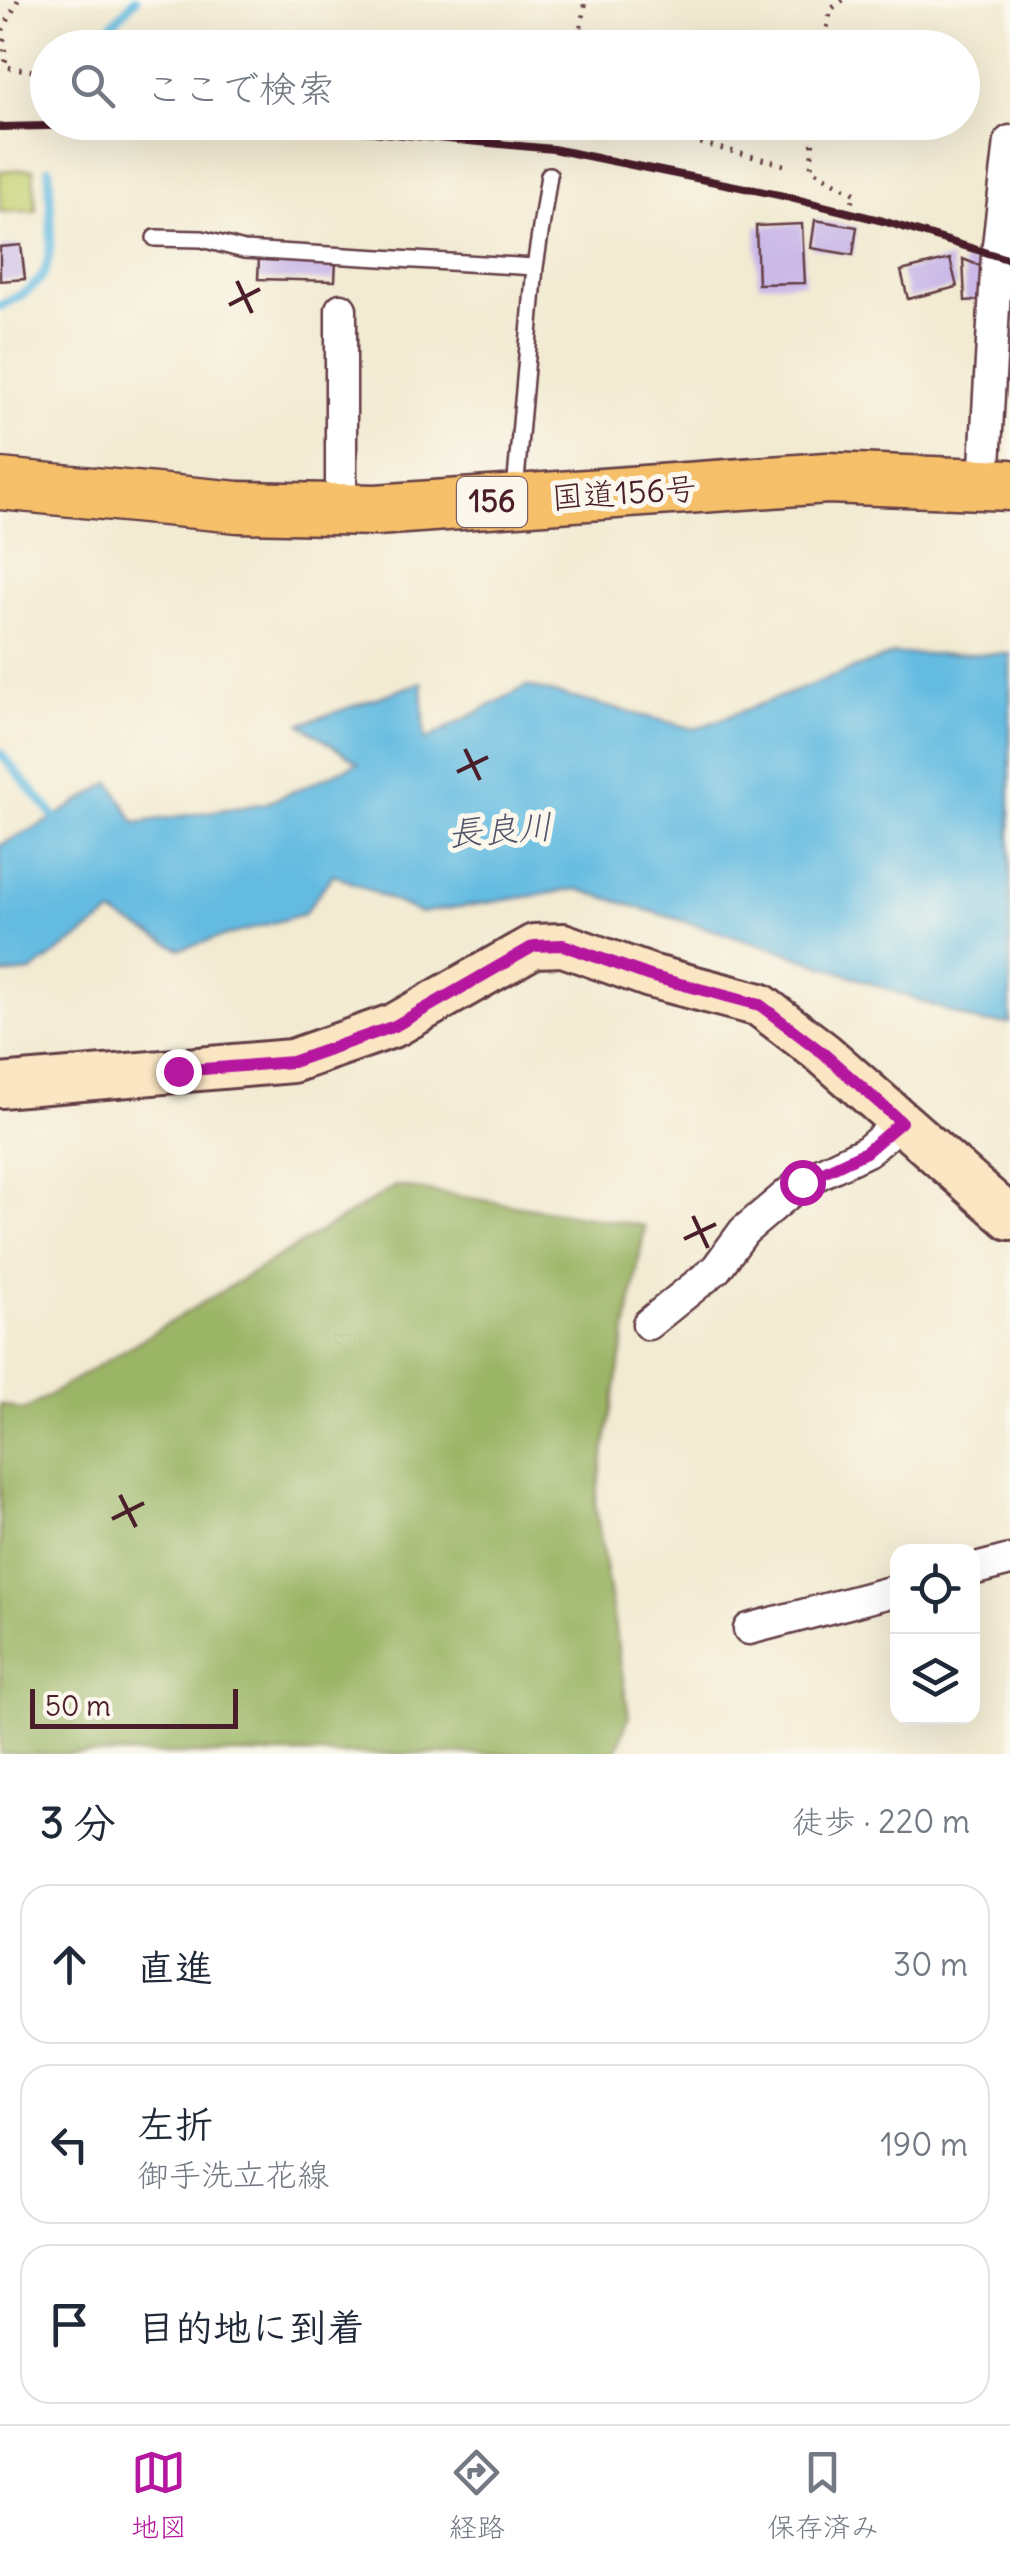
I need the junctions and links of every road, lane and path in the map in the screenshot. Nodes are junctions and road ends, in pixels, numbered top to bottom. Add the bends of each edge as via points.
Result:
1 (18, 0) edge
2 (586, 0) edge
3 (843, 0) edge
4 (580, 30) edge
5 (826, 30) edge
6 (4, 68) edge
7 (30, 72) edge
8 (688, 140) edge
9 (813, 140) edge
10 (1010, 141) edge
11 (785, 165) dead end
12 (548, 175) dead end
13 (852, 202) dead end
14 (155, 238) dead end
15 (535, 266) junction
16 (341, 308) dead end
17 (0, 484) edge
18 (997, 484) edge
19 (514, 500) junction
20 (341, 509) junction
21 (0, 1086) edge
22 (901, 1122) junction
23 (1010, 1218) edge
24 (648, 1324) dead end
25 (1010, 1560) edge
26 (980, 1568) edge
27 (890, 1592) edge
28 (749, 1629) dead end

1 - 6 path via 3,30
2 - 4 path
3 - 5 path via 831,9
6 - 7 path
8 - 11 path
9 - 13 path via 811,169 856,194
10 - 18 street via 997,254
12 - 15 lane
14 - 15 lane via 202,239 244,250
15 - 19 lane
16 - 20 street
17 - 20 highway, 国道156号 / 156 via 238,508
18 - 19 highway, 国道156号 / 156 via 827,478
19 - 20 highway, 国道156号 / 156
21 - 22 main road via 292,1062 395,1026 534,946 563,945 760,1005
22 - 23 main road
22 - 24 street via 866,1152 802,1182 744,1231 716,1269
25 - 26 street
27 - 28 street

